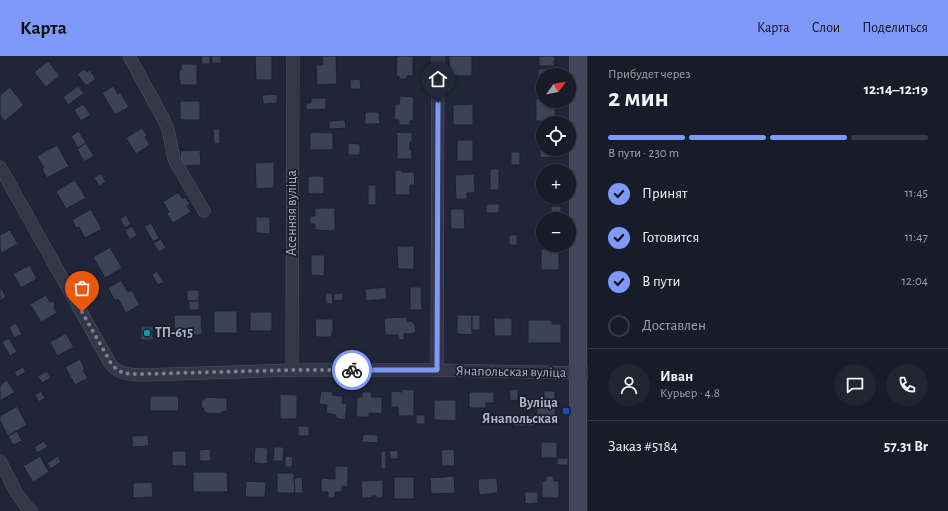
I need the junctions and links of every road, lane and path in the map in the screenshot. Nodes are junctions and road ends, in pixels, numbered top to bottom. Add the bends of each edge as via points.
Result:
1 (129, 56) edge
2 (293, 56) edge
3 (438, 56) edge
4 (578, 56) edge
5 (0, 167) edge
6 (204, 211) dead end
7 (583, 238) edge
8 (292, 370) junction
9 (437, 370) junction
10 (583, 373) edge
11 (0, 462) edge
12 (31, 511) edge
13 (578, 511) edge

1 - 6 street via 168,129 174,159
2 - 8 street, Асенняя вуліца
3 - 9 street
4 - 7 street
5 - 8 street, Янапольская вуліца via 112,365 118,371 126,374 143,374
7 - 10 street
8 - 9 street, Янапольская вуліца
9 - 10 street, Янапольская вуліца
10 - 13 street
11 - 12 street via 24,505

